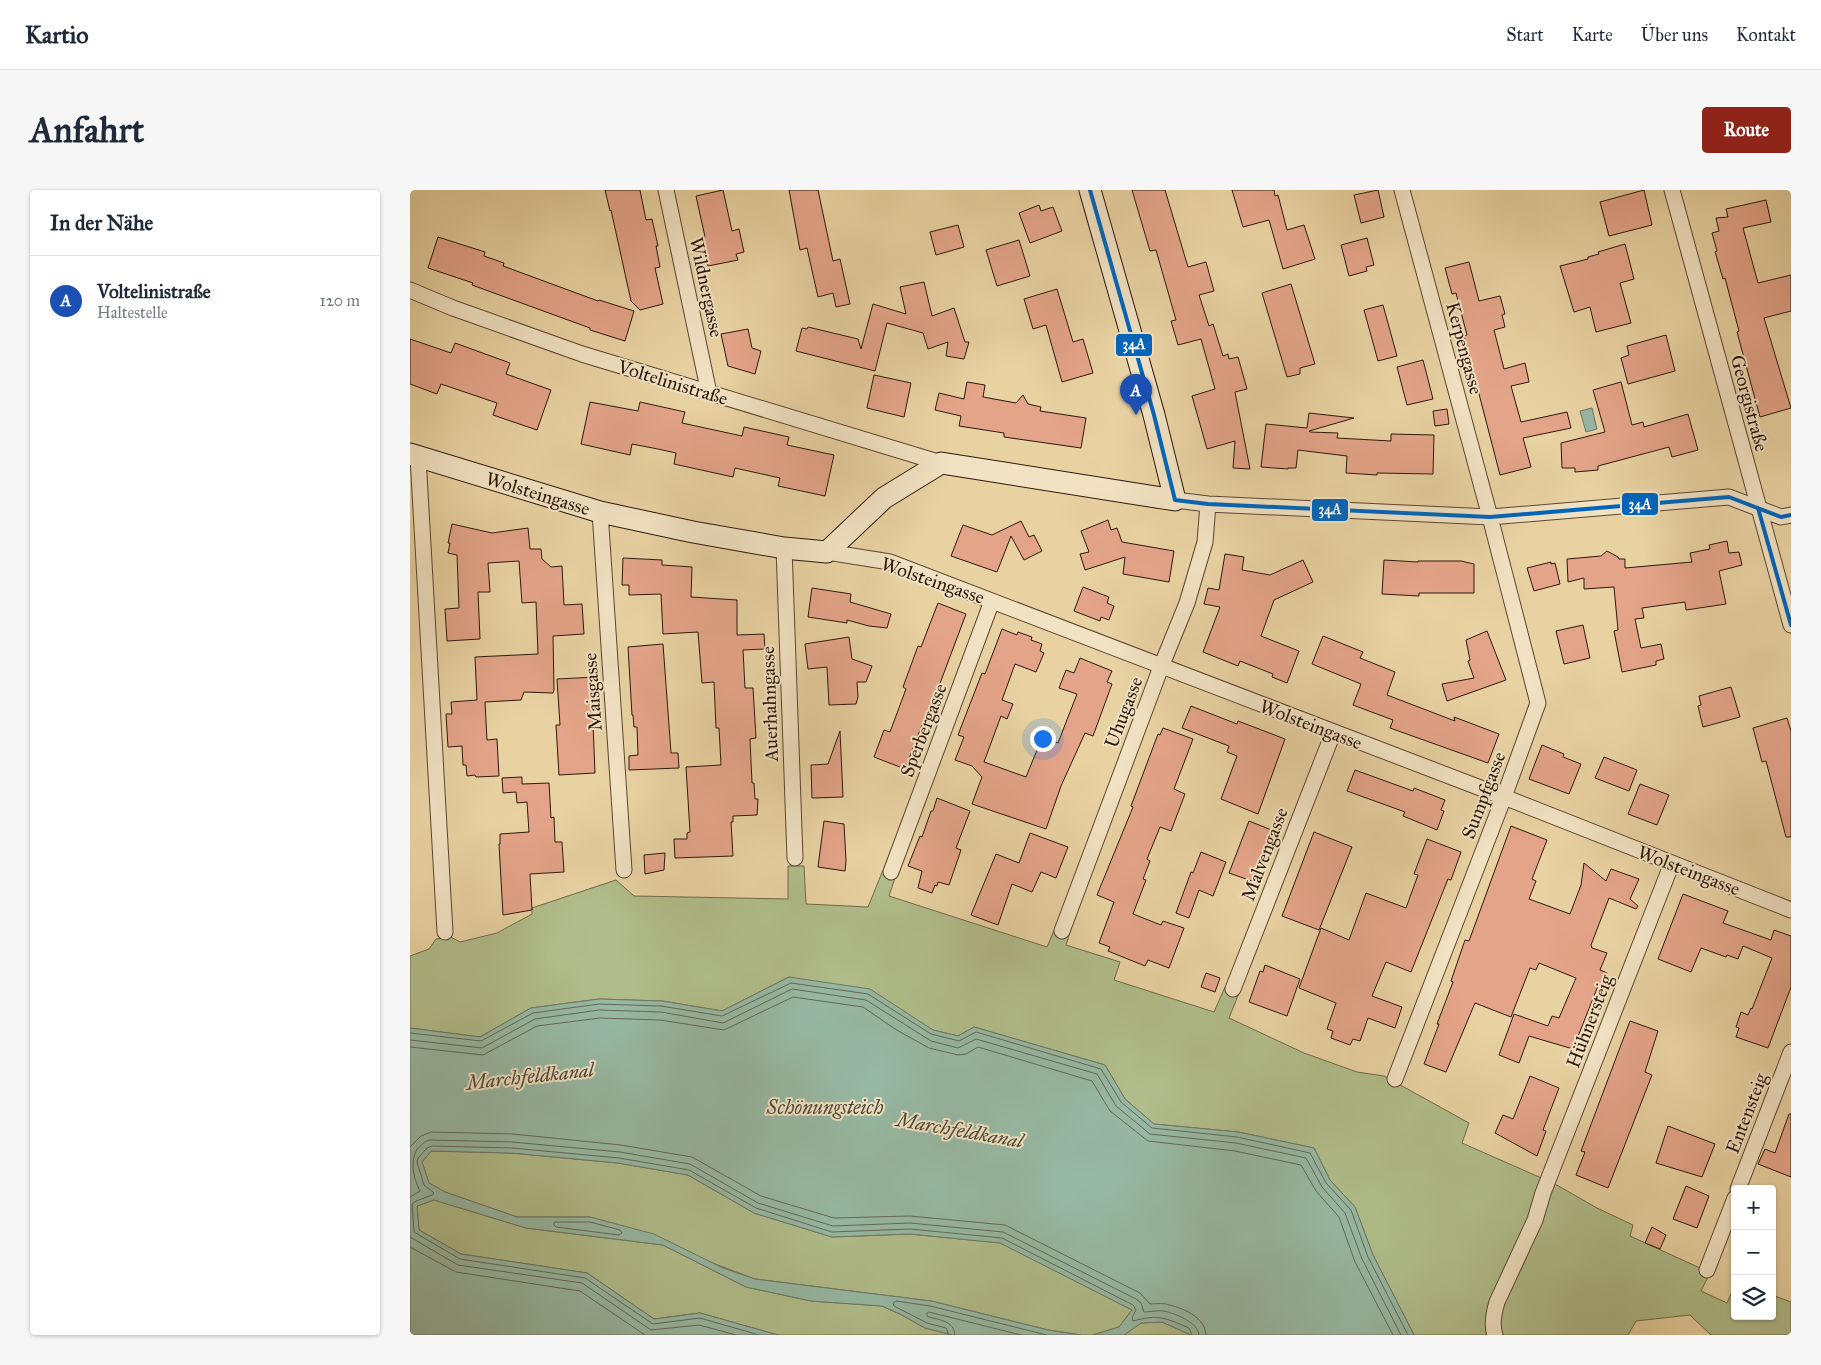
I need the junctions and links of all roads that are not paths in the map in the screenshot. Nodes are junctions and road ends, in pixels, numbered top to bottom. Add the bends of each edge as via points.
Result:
1 (666, 190) edge
2 (1090, 190) edge
3 (1402, 190) edge
4 (1672, 190) edge
5 (410, 290) edge
6 (709, 393) junction
7 (414, 455) edge
8 (941, 462) junction
9 (1175, 500) junction
10 (1208, 504) junction
11 (1758, 508) junction
12 (600, 512) junction
13 (1791, 514) edge
14 (1490, 517) junction
15 (784, 548) junction
16 (827, 552) junction
17 (992, 601) junction
18 (1791, 625) edge
19 (1161, 667) junction
20 (1332, 733) junction
21 (1504, 797) junction
22 (795, 858) dead end
23 (1672, 864) junction
24 (624, 870) dead end
25 (891, 872) dead end
26 (1791, 910) edge
27 (1062, 931) dead end
28 (445, 932) dead end
29 (1232, 990) dead end
30 (1791, 1052) edge
31 (1395, 1079) dead end
32 (1740, 1185) edge
33 (1731, 1208) edge
34 (1707, 1270) dead end
35 (1496, 1335) edge

1 - 6 street, Wildnergasse
2 - 9 street
3 - 14 street, Kerpengasse
4 - 11 street, Georgistraße
5 - 6 street, Voltelinistraße via 582,354
6 - 8 street, Voltelinistraße
7 - 12 street, Wolsteingasse
7 - 28 street
8 - 9 street, Voltelinistraße
8 - 16 street via 884,498
9 - 10 street, Voltelinistraße
10 - 14 street, Voltelinistraße
10 - 19 street, Uhugasse via 1206,542 1187,603
11 - 13 street, Voltelinistraße via 1781,517
11 - 14 street, Voltelinistraße via 1728,497
11 - 18 street, Georgistraße
12 - 15 street, Wolsteingasse
12 - 24 street, Maisgasse
14 - 21 street, Sumpfgasse via 1538,703
15 - 16 street
15 - 22 street, Auerhahngasse
16 - 17 street, Wolsteingasse via 890,562
17 - 19 street, Wolsteingasse
17 - 25 street, Sperbergasse
19 - 20 street, Wolsteingasse
19 - 27 street, Uhugasse
20 - 21 street, Wolsteingasse
20 - 29 street, Malvengasse
21 - 23 street, Wolsteingasse
21 - 31 street, Sumpfgasse
23 - 26 street, Wolsteingasse
23 - 35 street, Hühnersteig via 1535,1220 1497,1302 1494,1315
30 - 32 street, Entensteig
33 - 34 street

